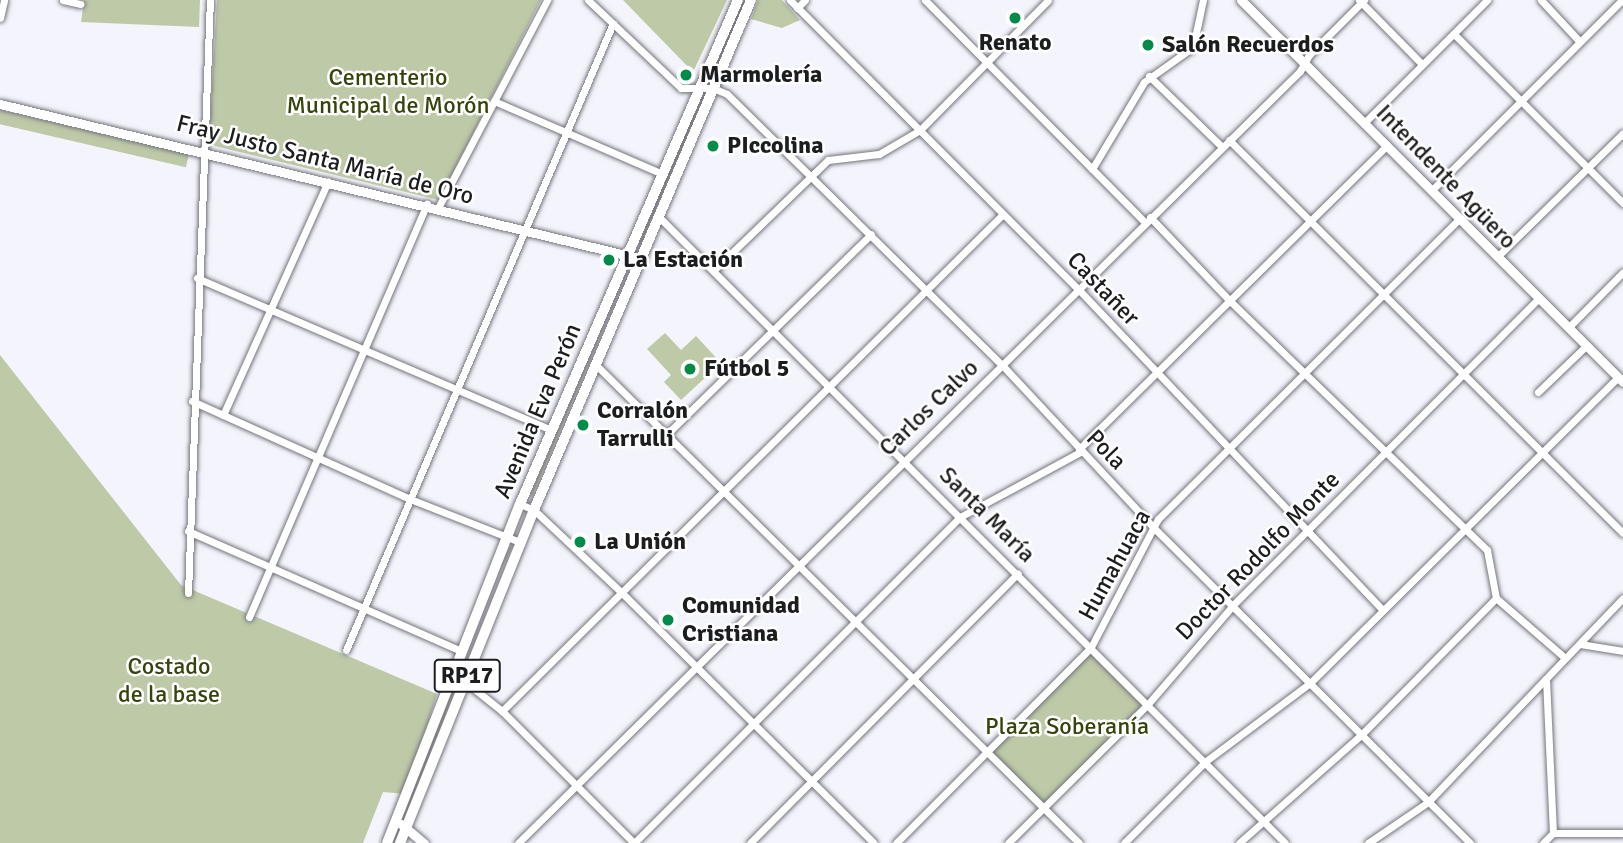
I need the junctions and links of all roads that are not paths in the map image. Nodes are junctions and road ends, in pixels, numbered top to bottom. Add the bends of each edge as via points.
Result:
1 (4, 0) edge
2 (63, 0) edge
3 (210, 0) edge
4 (547, 0) edge
5 (588, 0) edge
6 (738, 0) edge
7 (751, 0) edge
8 (790, 0) edge
9 (805, 0) edge
10 (925, 0) edge
11 (1048, 0) edge
12 (1203, 0) edge
13 (1243, 0) edge
14 (1541, 0) edge
15 (1622, 0) edge
16 (1362, 1) edge
17 (1485, 1) edge
18 (80, 4) dead end
19 (797, 8) junction
20 (0, 18) edge
21 (613, 23) junction
22 (1454, 34) junction
23 (1580, 42) junction
24 (986, 62) junction
25 (1305, 63) junction
26 (1422, 64) junction
27 (1149, 76) junction
28 (699, 88) junction
29 (713, 88) junction
30 (494, 101) junction
31 (1520, 102) junction
32 (0, 104) edge
33 (1365, 122) junction
34 (919, 130) junction
35 (565, 132) junction
36 (1623, 133) edge
37 (1229, 140) junction
38 (1387, 145) junction
39 (1222, 147) junction
40 (204, 149) junction
41 (1588, 168) junction
42 (1093, 169) junction
43 (663, 174) junction
44 (811, 175) junction
45 (328, 181) junction
46 (1432, 190) junction
47 (427, 204) junction
48 (1623, 204) edge
49 (439, 206) junction
50 (1002, 215) junction
51 (659, 217) junction
52 (1460, 218) junction
53 (1148, 219) junction
54 (1310, 221) junction
55 (524, 228) junction
56 (871, 234) junction
57 (629, 254) junction
58 (1498, 256) junction
59 (640, 259) junction
60 (715, 269) junction
61 (1623, 272) edge
62 (197, 278) junction
63 (926, 290) junction
64 (1079, 290) junction
65 (1384, 296) junction
66 (1538, 299) junction
67 (1230, 301) junction
68 (272, 310) junction
69 (774, 327) junction
70 (1568, 328) junction
71 (1586, 346) junction
72 (365, 351) junction
73 (595, 364) junction
74 (1002, 365) junction
75 (1156, 373) junction
76 (1463, 373) junction
77 (1306, 375) junction
78 (1620, 379) edge
79 (830, 386) junction
80 (454, 390) junction
81 (1538, 392) dead end
82 (192, 401) junction
83 (223, 415) junction
84 (551, 430) junction
85 (668, 433) junction
86 (1230, 449) junction
87 (1080, 450) junction
88 (1385, 451) junction
89 (1542, 452) junction
90 (316, 458) junction
91 (904, 459) junction
92 (724, 491) junction
93 (410, 499) junction
94 (520, 503) junction
95 (534, 510) junction
96 (960, 517) junction
97 (1153, 527) junction
98 (1465, 528) junction
99 (1307, 530) junction
100 (188, 531) junction
101 (1623, 533) edge
102 (507, 537) junction
103 (520, 542) junction
104 (798, 562) junction
105 (271, 566) junction
106 (1018, 573) junction
107 (621, 592) junction
108 (188, 593) dead end
109 (1496, 598) junction
110 (1623, 598) edge
111 (1234, 604) junction
112 (363, 607) junction
113 (1383, 610) junction
114 (248, 617) dead end
115 (856, 622) junction
116 (1580, 644) junction
117 (1091, 647) junction
118 (346, 650) dead end
119 (1623, 650) edge
120 (461, 651) junction
121 (1565, 659) junction
122 (695, 666) junction
123 (453, 672) junction
124 (914, 678) junction
125 (1546, 679) junction
126 (466, 680) junction
127 (1310, 683) junction
128 (1148, 704) junction
129 (502, 710) junction
130 (754, 724) junction
131 (1362, 735) junction
132 (986, 751) junction
133 (1206, 761) junction
134 (811, 781) junction
135 (576, 784) junction
136 (1428, 802) junction
137 (1045, 807) junction
138 (1263, 819) junction
139 (395, 821) junction
140 (407, 826) junction
141 (1553, 833) junction
142 (1623, 834) edge
143 (387, 843) edge
144 (400, 843) edge
145 (424, 843) edge
146 (518, 843) edge
147 (634, 843) edge
148 (750, 843) edge
149 (874, 843) edge
150 (896, 843) edge
151 (1009, 843) edge
152 (1079, 843) edge
153 (1124, 843) edge
154 (1239, 843) edge
155 (1285, 843) edge
156 (1368, 843) edge
157 (1470, 843) edge
158 (1543, 843) edge

1 - 20 street
2 - 18 street
3 - 40 street
4 - 30 street
5 - 21 street
6 - 28 main road, Avenida Eva Perón / RP17
7 - 29 main road, Avenida Eva Perón / RP17
8 - 19 street, Castañer
9 - 19 street
10 - 24 street
11 - 24 street
12 - 27 street via 1193,47
13 - 25 street, Intendente Agüero
14 - 23 street
15 - 23 street
16 - 25 street, Carlos Calvo
16 - 26 street
17 - 22 street
19 - 34 street, Castañer
21 - 28 street via 681,88
21 - 35 street
22 - 26 street
22 - 31 street
23 - 31 street
24 - 34 street
24 - 42 street
25 - 33 street, Intendente Agüero
25 - 37 street, Carlos Calvo
26 - 33 street
27 - 39 street
27 - 42 street
28 - 29 street
28 - 43 main road, Avenida Eva Perón / RP17
29 - 44 street, Pola via 727,94
29 - 51 main road, Avenida Eva Perón / RP17
30 - 35 street
30 - 49 street
31 - 41 street
31 - 46 street
32 - 40 street, Fray Justo Santa María de Oro
33 - 38 street, Intendente Agüero
34 - 44 street via 888,151 836,157
34 - 50 street, Castañer
35 - 43 street
35 - 55 street
36 - 41 street
37 - 39 street, Carlos Calvo
37 - 54 street
38 - 46 street, Intendente Agüero
38 - 54 street
39 - 53 street, Carlos Calvo
40 - 45 street, Fray Justo Santa María de Oro
40 - 62 street
41 - 48 street
41 - 58 street
42 - 53 street
43 - 57 main road, Avenida Eva Perón / RP17
44 - 56 street, Pola
44 - 60 street
45 - 47 street, Fray Justo Santa María de Oro
45 - 68 street
46 - 52 street, Intendente Agüero
47 - 49 street, Fray Justo Santa María de Oro
47 - 72 street
49 - 55 street, Fray Justo Santa María de Oro
50 - 63 street
50 - 64 street, Castañer
51 - 59 main road, Avenida Eva Perón / RP17
51 - 60 street, Santa María
52 - 58 street, Intendente Agüero
52 - 65 street, Humahuaca
53 - 64 street, Carlos Calvo
53 - 67 street
54 - 65 street
54 - 67 street
55 - 57 street, Fray Justo Santa María de Oro
55 - 80 street
56 - 63 street, Pola
56 - 69 street
57 - 59 street, Fray Justo Santa María de Oro
57 - 84 main road, Avenida Eva Perón / RP17
58 - 66 street, Intendente Agüero
59 - 73 main road, Avenida Eva Perón / RP17
60 - 69 street, Santa María
61 - 70 street
62 - 68 street
62 - 82 street
63 - 74 street, Pola
63 - 79 street
64 - 74 street, Carlos Calvo
64 - 75 street, Castañer
65 - 76 street
65 - 77 street, Humahuaca
66 - 70 street, Intendente Agüero
66 - 76 street, Doctor Rodolfo Monte
67 - 75 street
67 - 77 street
68 - 72 street
68 - 83 street
69 - 79 street, Santa María
69 - 85 street
70 - 71 street, Intendente Agüero
71 - 78 street, Intendente Agüero
71 - 81 street
72 - 80 street
72 - 90 street
73 - 85 street
73 - 95 main road, Avenida Eva Perón / RP17
74 - 87 street, Pola
74 - 91 street, Carlos Calvo
75 - 86 street, Castañer
75 - 87 street
76 - 88 street, Doctor Rodolfo Monte
76 - 89 street
77 - 86 street, Humahuaca
77 - 88 street
78 - 89 street
79 - 91 street, Santa María
79 - 92 street
80 - 84 street
80 - 93 street
82 - 83 street
82 - 100 street
83 - 90 street
84 - 94 main road, Avenida Eva Perón / RP17
85 - 92 street
86 - 97 street, Humahuaca
86 - 99 street, Castañer
87 - 96 street
87 - 97 street, Pola
88 - 98 street
88 - 99 street, Doctor Rodolfo Monte
89 - 98 street
89 - 101 street
90 - 93 street
90 - 105 street
91 - 96 street, Santa María
91 - 104 street, Carlos Calvo
92 - 104 street
92 - 107 street
93 - 102 street
93 - 112 street
94 - 95 street
94 - 102 main road, Avenida Eva Perón / RP17
95 - 103 main road, Avenida Eva Perón / RP17
95 - 107 street
96 - 106 street, Santa María
96 - 115 street
97 - 111 street, Pola
97 - 117 street, Humahuaca
98 - 109 street via 1490,553
98 - 113 street
99 - 111 street, Doctor Rodolfo Monte
99 - 113 street, Castañer
100 - 105 street
100 - 108 street
102 - 103 street
102 - 120 main road, Avenida Eva Perón / RP17
103 - 126 main road, Avenida Eva Perón / RP17
104 - 115 street
104 - 122 street, Carlos Calvo
105 - 112 street
105 - 114 street
106 - 117 street, Santa María
106 - 124 street
107 - 122 street
107 - 129 street
109 - 121 street
109 - 131 street
110 - 116 street
111 - 127 street, Pola
111 - 128 street, Doctor Rodolfo Monte
112 - 118 street
112 - 120 street
113 - 127 street
115 - 124 street
115 - 130 street
116 - 119 street
116 - 121 street
117 - 128 street, Santa María
117 - 132 street, Humahuaca
120 - 123 main road, Avenida Eva Perón / RP17
121 - 125 street
122 - 130 street
122 - 135 street, Carlos Calvo
123 - 126 street
123 - 139 main road, Avenida Eva Perón / RP17
124 - 132 street
124 - 134 street
125 - 136 street
125 - 141 street
126 - 129 street
126 - 140 main road, Avenida Eva Perón / RP17
127 - 131 street, Pola
127 - 133 street
128 - 133 street, Santa María
128 - 137 street, Doctor Rodolfo Monte
129 - 135 street
130 - 134 street
130 - 147 street
131 - 136 street, Pola
131 - 138 street
132 - 137 street
132 - 150 street, Humahuaca
133 - 138 street, Santa María
133 - 153 street
134 - 148 street
134 - 149 street
135 - 146 street, Carlos Calvo
135 - 147 street
136 - 156 street
136 - 157 street, Pola
137 - 151 street, Doctor Rodolfo Monte
137 - 152 street
138 - 154 street
138 - 155 street, Santa María
139 - 140 street
139 - 143 main road, Avenida Eva Perón / RP17
140 - 144 main road, Avenida Eva Perón / RP17
140 - 145 street
141 - 142 street
141 - 158 street

